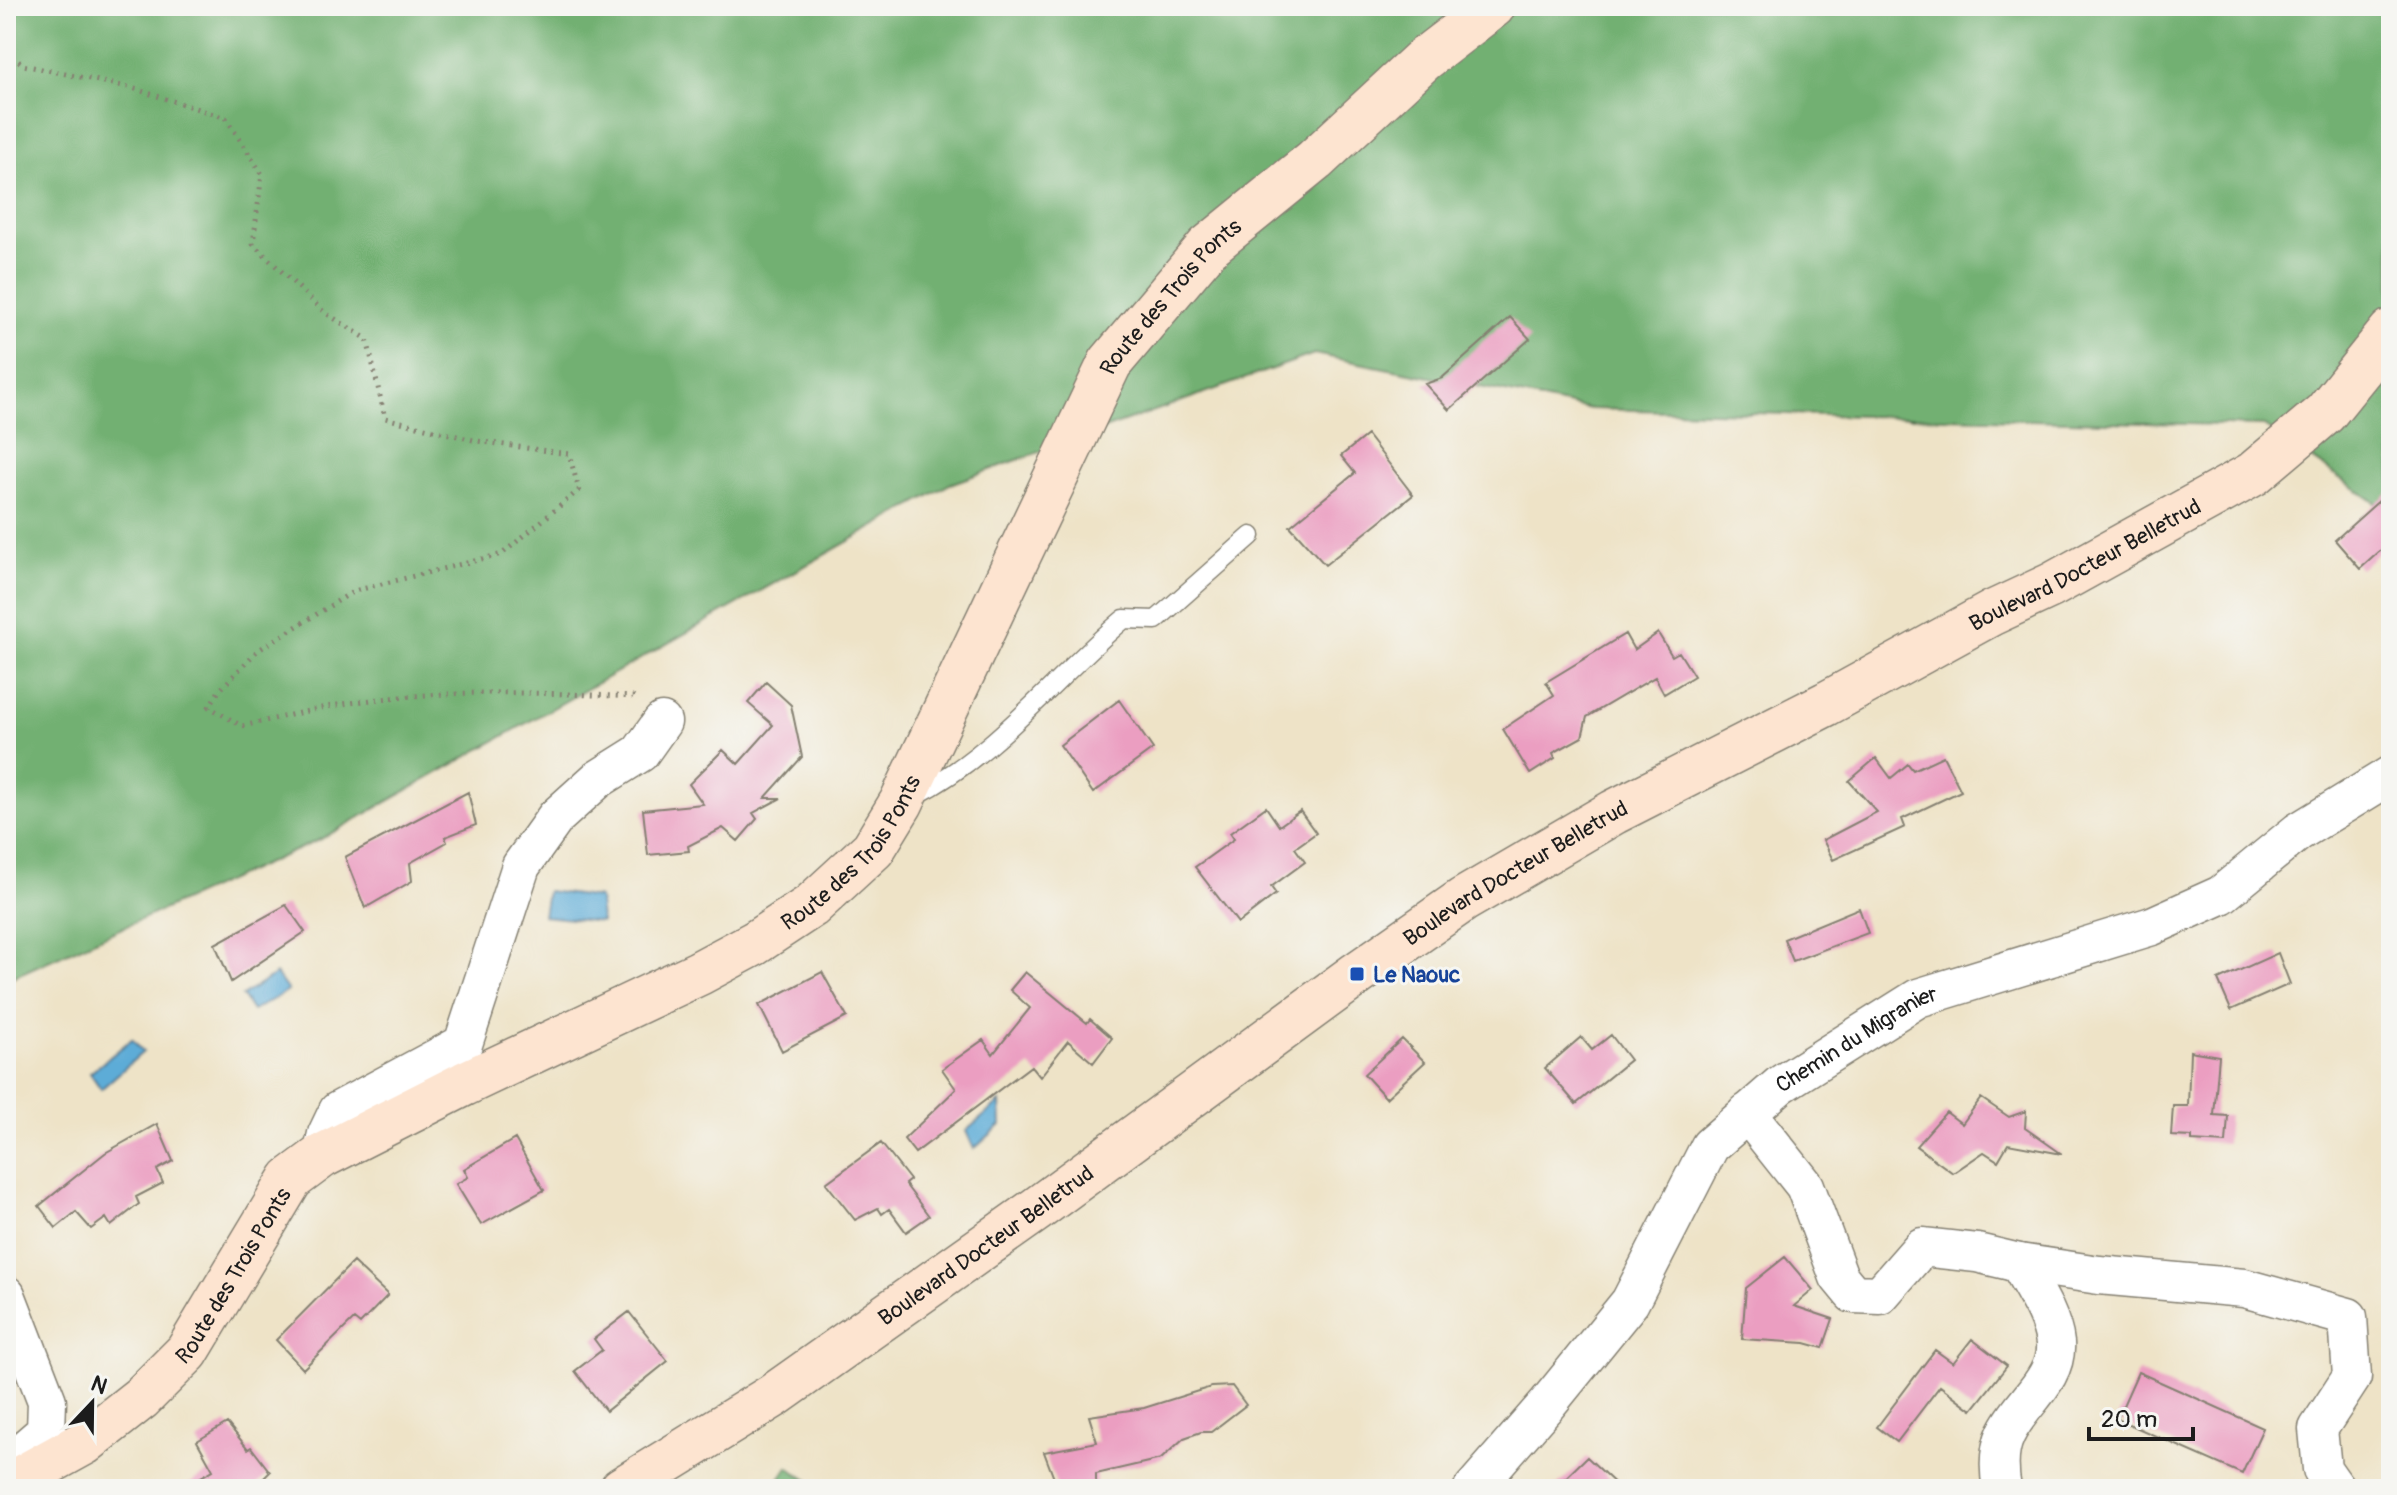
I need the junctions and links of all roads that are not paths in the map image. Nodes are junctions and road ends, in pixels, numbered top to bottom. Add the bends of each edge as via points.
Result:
1 (1493, 6) edge
2 (2391, 331) edge
3 (1251, 536) dead end
4 (662, 722) road end
5 (2391, 775) edge
6 (901, 803) junction
7 (1747, 1113) junction
8 (322, 1156) junction
9 (2019, 1263) junction
10 (6, 1295) edge
11 (6, 1485) edge
12 (622, 1489) edge
13 (1473, 1489) edge
14 (2002, 1489) edge
15 (2336, 1489) edge

1 - 6 street, Route des Trois Ponts via 1208,247 1110,363
2 - 12 street, Boulevard Docteur Belletrud via 2325,413 2253,474 2052,585 1614,812 1463,900 773,1396
3 - 6 lane via 1156,620 1124,619 993,742 946,780
4 - 8 street via 640,753 597,780 556,817 521,866 463,1044 338,1111
5 - 7 street, Chemin du Migranier via 2298,832 2221,895 2152,926 1918,998 1780,1085
6 - 8 street, Route des Trois Ponts via 873,849 811,906 755,943
7 - 9 street via 1805,1186 1839,1277 1853,1294 1880,1295 1922,1247
7 - 13 street, Chemin du Migranier via 1710,1146 1630,1302
8 - 11 street, Route des Trois Ponts via 291,1179 187,1352 141,1398 84,1443
9 - 14 street via 2055,1343 2051,1371 2005,1435
9 - 15 street via 2244,1288 2348,1317 2352,1377 2318,1429 2322,1469
10 - 11 street via 47,1401 46,1431 9,1463

